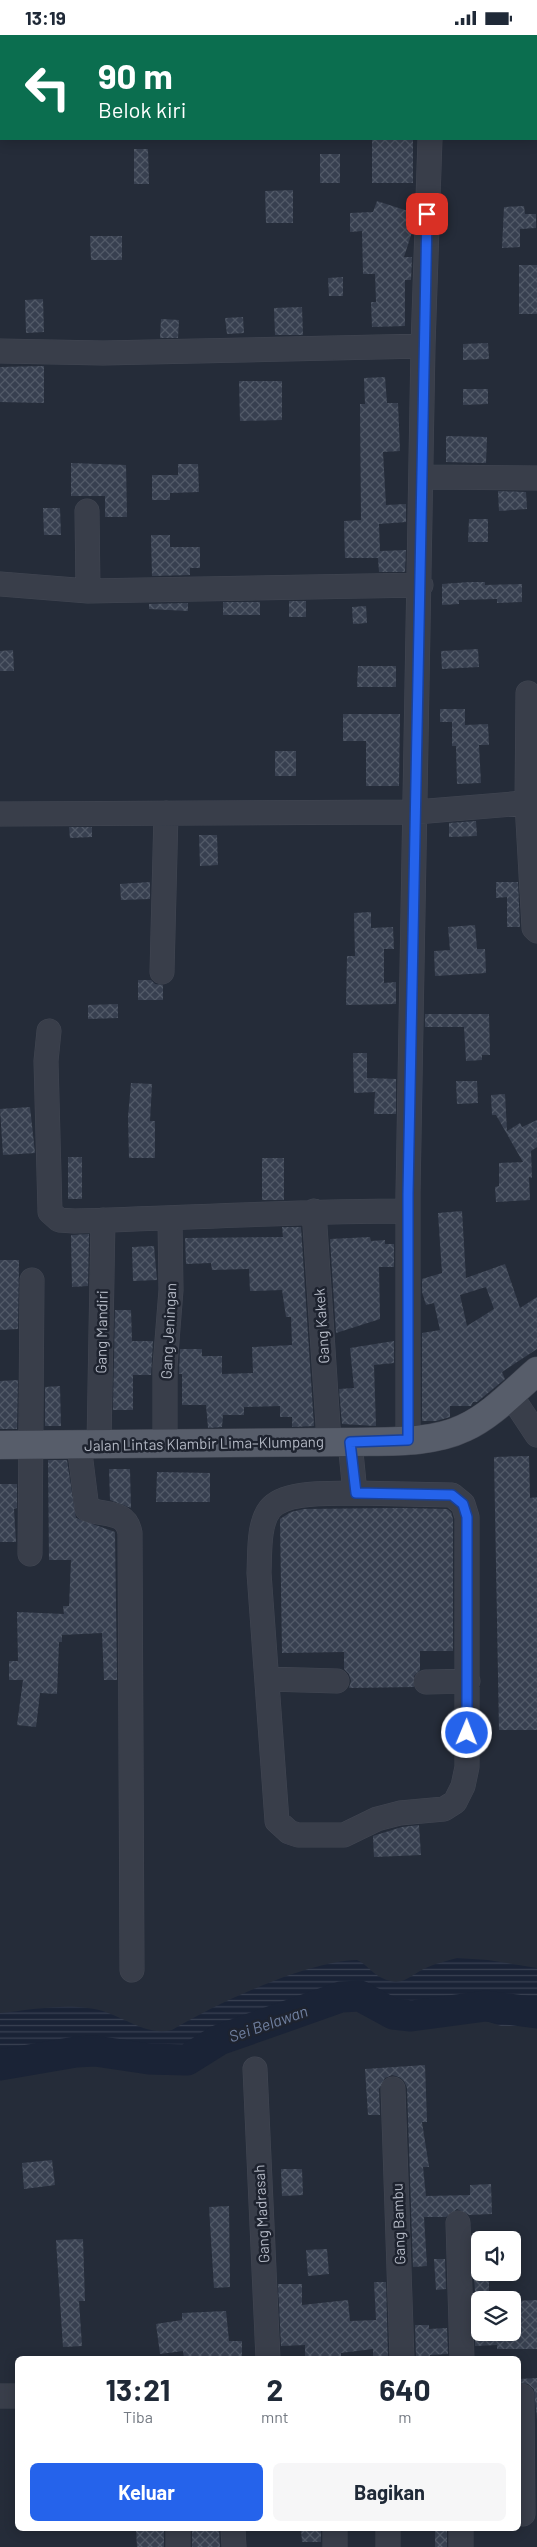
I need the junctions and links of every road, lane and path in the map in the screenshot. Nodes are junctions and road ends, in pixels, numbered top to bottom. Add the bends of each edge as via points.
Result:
1 (430, 140) edge
2 (423, 347) junction
3 (0, 351) edge
4 (423, 477) junction
5 (537, 479) edge
6 (87, 511) dead end
7 (0, 584) edge
8 (421, 585) junction
9 (88, 591) junction
10 (528, 693) dead end
11 (532, 803) edge
12 (416, 812) junction
13 (166, 813) junction
14 (0, 814) edge
15 (537, 931) edge
16 (162, 972) dead end
17 (49, 1031) dead end
18 (314, 1211) junction
19 (408, 1211) junction
20 (170, 1219) junction
21 (103, 1221) junction
22 (32, 1280) dead end
23 (537, 1371) edge
24 (510, 1394) junction
25 (537, 1435) edge
26 (408, 1440) junction
27 (340, 1442) junction
28 (165, 1443) junction
29 (89, 1444) junction
30 (0, 1445) edge
31 (32, 1445) junction
32 (356, 1493) junction
33 (30, 1554) dead end
34 (268, 1679) junction
35 (336, 1681) dead end
36 (426, 1681) dead end
37 (468, 1681) junction
38 (132, 1970) dead end
39 (255, 2069) dead end
40 (393, 2089) dead end
41 (458, 2223) dead end
42 (268, 2356) edge
43 (402, 2356) edge
44 (462, 2356) edge
45 (0, 2396) edge
46 (15, 2396) edge
47 (526, 2396) edge
48 (522, 2514) dead end
49 (178, 2531) edge
50 (233, 2531) edge
51 (335, 2531) edge
52 (388, 2531) edge
53 (461, 2531) edge
54 (178, 2547) edge
55 (234, 2547) edge
56 (335, 2547) edge
57 (388, 2547) edge
58 (461, 2547) edge

1 - 2 street
2 - 3 street via 103,353
2 - 4 street
4 - 5 street
4 - 8 street
6 - 9 street
7 - 9 street
8 - 9 street
8 - 12 street
10 - 11 street
11 - 12 street
11 - 15 street via 534,928
12 - 13 street
12 - 19 street
13 - 14 street
13 - 16 street
17 - 21 street via 46,1061 50,1212 59,1220
18 - 19 street
18 - 20 street
18 - 27 street, Gang Kakek
19 - 26 street
20 - 21 street
20 - 28 street, Gang Jeningan via 172,1290 165,1366
21 - 29 street, Gang Mandiri
22 - 31 street
23 - 24 main road, Jalan Lintas Klambir Lima–Klumpang
24 - 25 street
24 - 26 main road, Jalan Lintas Klambir Lima–Klumpang via 466,1428 447,1435
26 - 27 main road, Jalan Lintas Klambir Lima–Klumpang
27 - 28 main road, Jalan Lintas Klambir Lima–Klumpang
27 - 32 street, Gang Kakek
28 - 29 main road, Jalan Lintas Klambir Lima–Klumpang
29 - 31 main road, Jalan Lintas Klambir Lima–Klumpang
29 - 38 street, Gang Mandiri via 87,1509 124,1518 130,1533
30 - 31 main road, Jalan Lintas Klambir Lima–Klumpang
31 - 33 street
32 - 34 street via 312,1494 280,1500 269,1510 262,1533 259,1573
32 - 37 street via 452,1495 463,1504 467,1517
34 - 35 street
34 - 37 street via 277,1821 298,1835 344,1835 377,1819 400,1813 444,1809 455,1802 467,1767
36 - 37 street
39 - 42 street, Gang Madrasah
40 - 43 street, Gang Bambu
41 - 44 street
45 - 46 street
47 - 48 street
49 - 54 street
50 - 55 street
51 - 56 street
52 - 57 street
53 - 58 street

